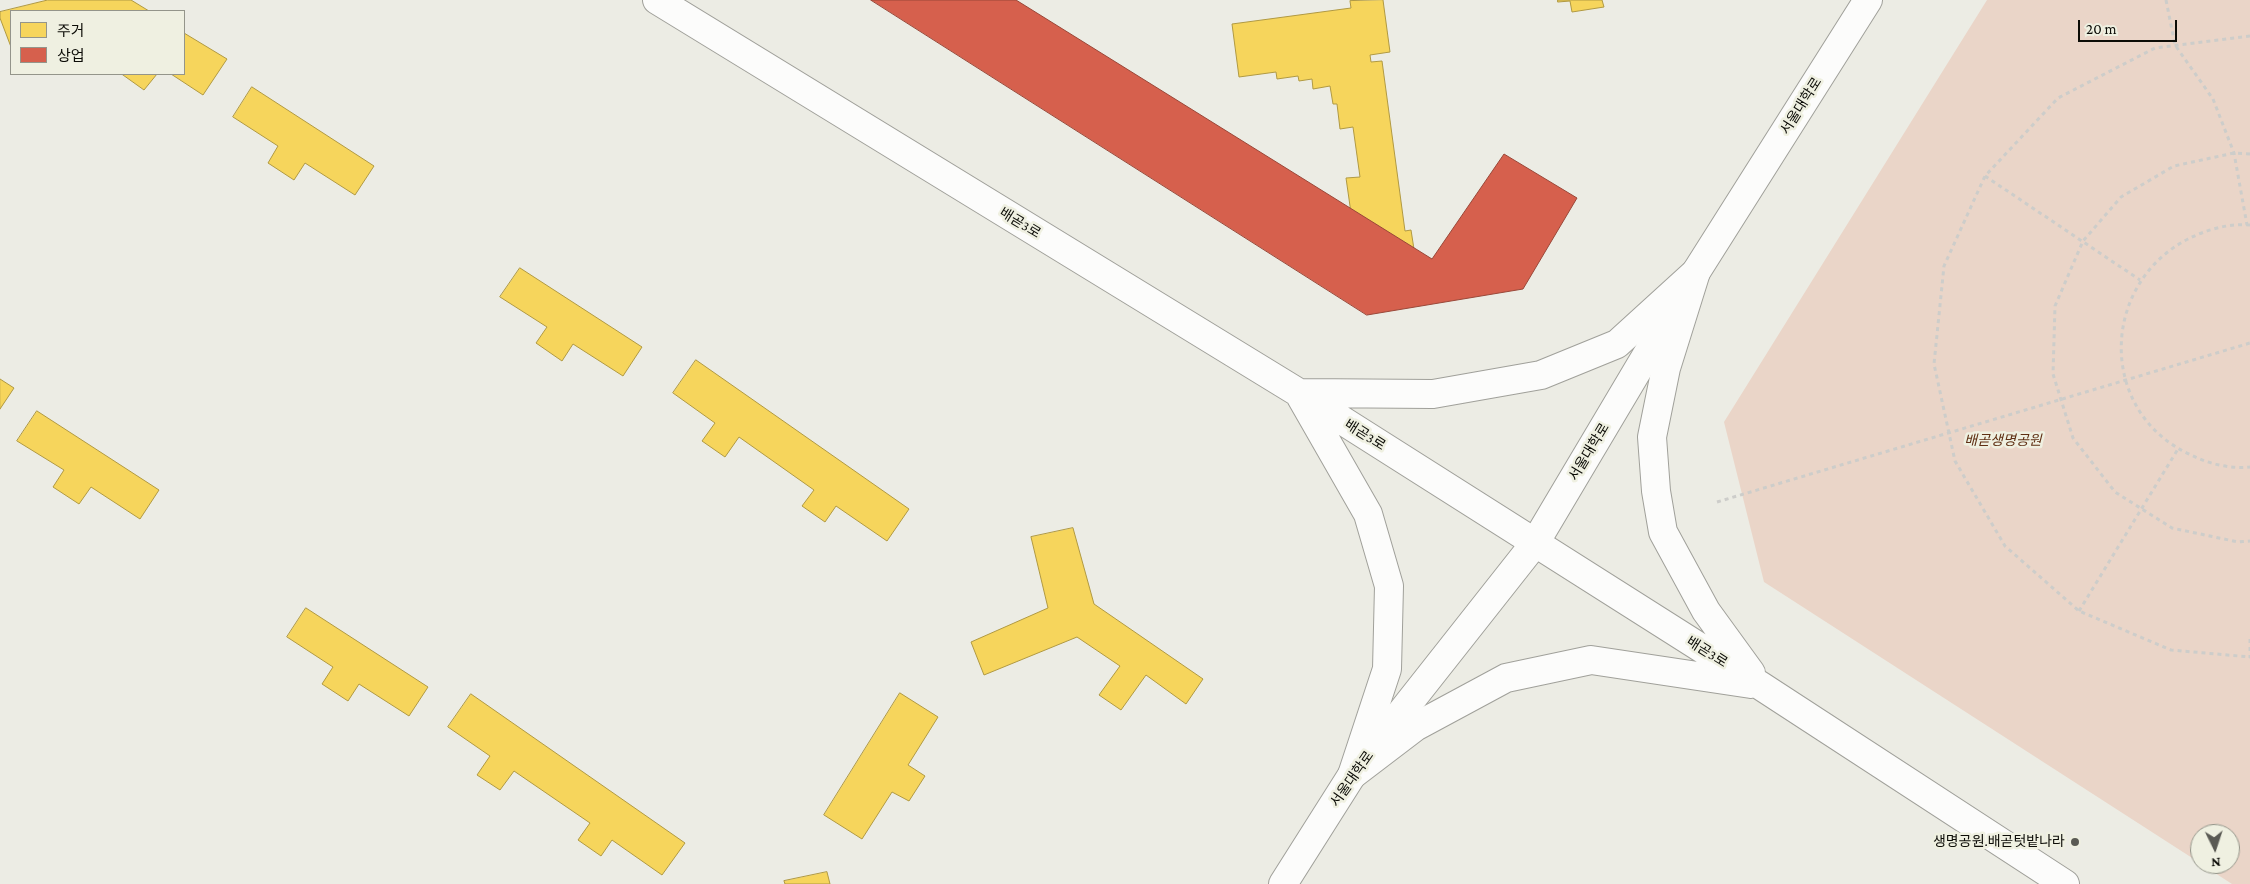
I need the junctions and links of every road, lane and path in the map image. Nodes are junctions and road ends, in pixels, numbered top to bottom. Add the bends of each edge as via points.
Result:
1 (1868, 0) edge
2 (2166, 0) edge
3 (670, 4) edge
4 (2250, 36) edge
5 (2175, 46) junction
6 (2234, 153) junction
7 (2250, 154) edge
8 (1985, 176) junction
9 (2249, 225) edge
10 (2083, 241) junction
11 (1696, 272) junction
12 (2140, 280) junction
13 (2250, 343) edge
14 (2125, 380) junction
15 (1299, 393) junction
16 (2061, 399) junction
17 (1949, 433) junction
18 (2178, 449) junction
19 (2250, 467) edge
20 (1717, 502) dead end
21 (2142, 508) junction
22 (2250, 541) edge
23 (1535, 543) junction
24 (2079, 611) junction
25 (2250, 639) edge
26 (2250, 658) edge
27 (1761, 686) junction
28 (1352, 775) junction
29 (1283, 884) edge
30 (2065, 884) edge

1 - 11 main road, 서울대학로
2 - 5 path
3 - 15 main road, 배곧3로
4 - 5 path
5 - 6 path via 2213,99
5 - 8 path via 2155,48 2058,98
6 - 7 path
6 - 9 path
6 - 10 path via 2174,166 2122,197
8 - 10 path
8 - 17 path via 1944,266 1934,364
9 - 12 path via 2206,230 2169,249
10 - 12 path
10 - 16 path via 2056,306 2053,374
11 - 15 main road via 1617,344 1541,375 1433,394
11 - 23 main road, 서울대학로
11 - 27 main road via 1666,368 1652,437 1656,491 1663,532 1701,602
12 - 14 path via 2126,308 2120,340
13 - 14 path
14 - 16 path
14 - 18 path via 2134,402 2152,429
15 - 23 main road, 배곧3로
15 - 28 main road via 1368,514 1389,586 1386,669
16 - 17 path
16 - 21 path via 2074,438 2115,492
17 - 20 path
17 - 24 path via 1955,461 2005,546
18 - 19 path via 2207,463
18 - 21 path
21 - 22 path via 2172,528 2238,542
21 - 24 path
23 - 27 main road, 배곧3로
23 - 28 main road, 서울대학로
24 - 26 path via 2171,650
25 - 26 path
27 - 28 main road via 1591,660 1506,678 1415,726
27 - 30 main road, 배곧3로
28 - 29 main road, 서울대학로

